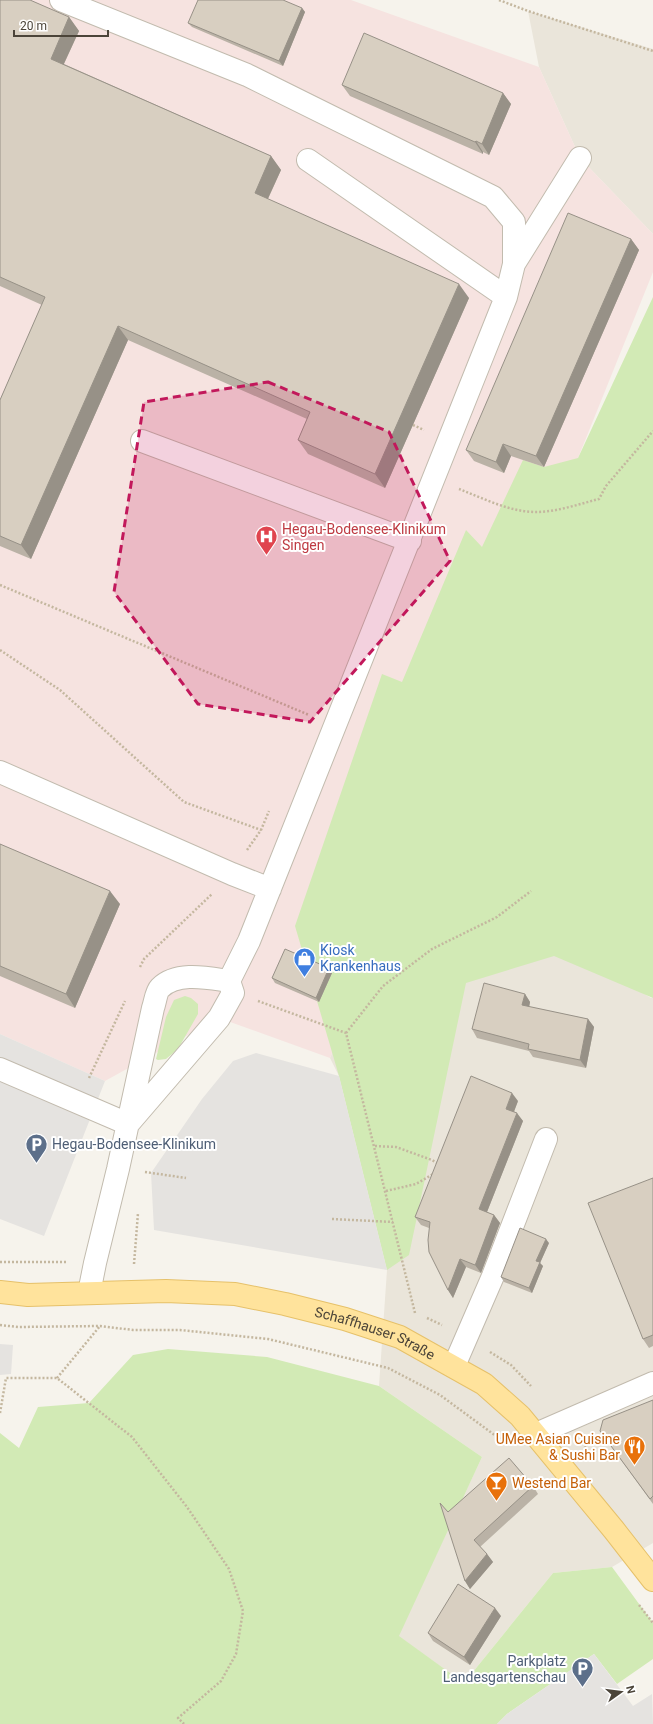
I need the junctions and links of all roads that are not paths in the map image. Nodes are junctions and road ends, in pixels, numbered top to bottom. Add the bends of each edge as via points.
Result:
1 (61, 0) edge
2 (580, 158) dead end
3 (308, 160) dead end
4 (514, 264) junction
5 (506, 297) junction
6 (142, 441) dead end
7 (410, 541) junction
8 (0, 772) edge
9 (270, 889) junction
10 (231, 987) junction
11 (0, 1069) edge
12 (128, 1124) junction
13 (546, 1139) dead end
14 (0, 1292) edge
15 (89, 1293) junction
16 (454, 1366) junction
17 (653, 1383) edge
18 (536, 1434) junction
19 (653, 1580) edge

1 - 4 street via 247,75 493,197 514,222
2 - 4 street
3 - 5 street
4 - 5 street
5 - 7 street
6 - 7 street
7 - 9 street
8 - 9 street
9 - 10 street
10 - 12 street via 219,1018
10 - 12 street via 204,977 172,979 159,989 152,1008
11 - 12 street
12 - 15 street
13 - 16 street via 493,1276
14 - 15 main road, Schaffhauser Straße
15 - 16 main road, Schaffhauser Straße via 166,1291 235,1294 285,1304 345,1319 400,1337
16 - 18 main road, Schaffhauser Straße via 484,1384
17 - 18 street
18 - 19 main road, Schaffhauser Straße

